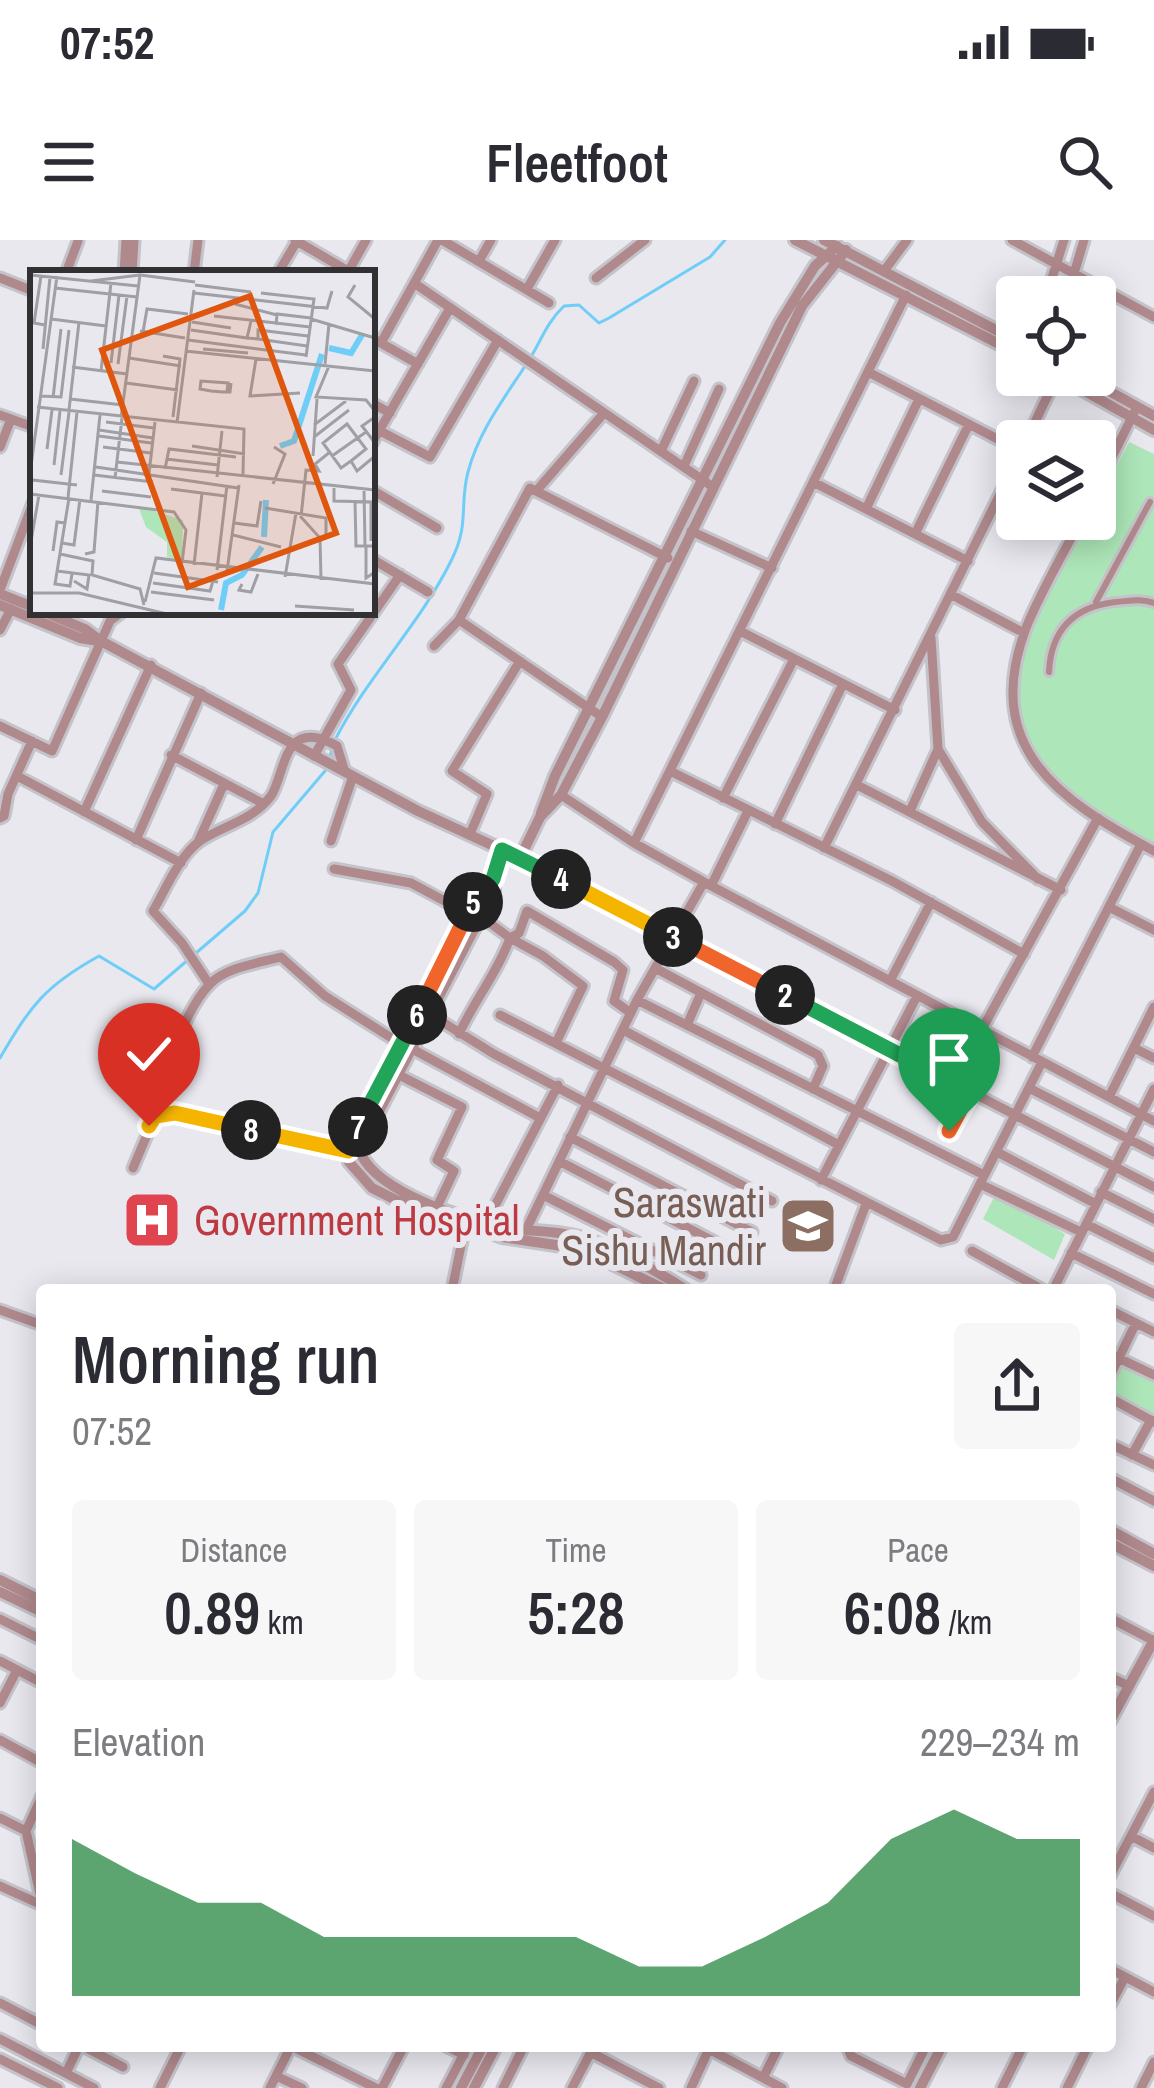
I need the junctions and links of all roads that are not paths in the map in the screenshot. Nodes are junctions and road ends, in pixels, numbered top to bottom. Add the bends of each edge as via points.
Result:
1 (130, 240) edge
2 (198, 240) edge
3 (296, 240) edge
4 (366, 240) edge
5 (440, 240) edge
6 (491, 240) edge
7 (555, 240) edge
8 (645, 240) edge
9 (795, 240) edge
10 (824, 240) edge
11 (907, 240) edge
12 (1012, 240) edge
13 (1064, 240) edge
14 (1084, 240) edge
15 (78, 241) edge
16 (837, 253) junction
17 (479, 261) junction
18 (1057, 263) junction
19 (67, 270) edge
20 (128, 270) edge
21 (194, 270) edge
22 (280, 270) edge
23 (344, 270) edge
24 (348, 270) edge
25 (884, 271) junction
26 (1074, 273) junction
27 (1053, 276) edge
28 (1073, 276) edge
29 (0, 278) edge
30 (596, 278) dead end
31 (414, 283) junction
32 (527, 289) junction
33 (30, 290) edge
34 (908, 290) junction
35 (549, 303) dead end
36 (450, 308) junction
37 (1154, 317) edge
38 (996, 336) edge
39 (376, 340) edge
40 (503, 343) junction
41 (418, 364) junction
42 (870, 374) junction
43 (694, 381) dead end
44 (719, 389) dead end
45 (1101, 396) edge
46 (1111, 396) edge
47 (920, 399) junction
48 (375, 406) edge
49 (1135, 412) junction
50 (390, 413) junction
51 (604, 413) junction
52 (1154, 416) edge
53 (5, 417) edge
54 (969, 424) junction
55 (1154, 430) edge
56 (380, 431) junction
57 (375, 438) edge
58 (996, 438) edge
59 (0, 447) edge
60 (1116, 450) edge
61 (661, 451) junction
62 (684, 466) junction
63 (814, 483) junction
64 (708, 484) junction
65 (538, 489) junction
66 (375, 492) edge
67 (1150, 502) dead end
68 (996, 503) edge
69 (866, 509) junction
70 (30, 511) edge
71 (437, 528) dead end
72 (691, 531) junction
73 (915, 534) junction
74 (1070, 540) edge
75 (671, 559) junction
76 (375, 561) edge
77 (968, 561) junction
78 (772, 568) junction
79 (400, 575) junction
80 (0, 592) edge
81 (428, 592) dead end
82 (952, 595) junction
83 (1154, 603) edge
84 (1094, 605) junction
85 (5, 607) edge
86 (30, 607) edge
87 (375, 611) edge
88 (54, 615) edge
89 (372, 615) edge
90 (110, 616) edge
91 (459, 620) junction
92 (0, 628) edge
93 (740, 631) junction
94 (1024, 633) junction
95 (931, 636) junction
96 (101, 641) junction
97 (434, 646) dead end
98 (794, 658) junction
99 (520, 661) junction
100 (151, 665) junction
101 (1048, 672) dead end
102 (843, 684) junction
103 (201, 693) junction
104 (590, 710) junction
105 (895, 710) junction
106 (602, 717) junction
107 (0, 726) edge
108 (323, 740) junction
109 (32, 741) junction
110 (293, 745) junction
111 (938, 749) junction
112 (171, 755) junction
113 (316, 757) junction
114 (670, 771) junction
115 (344, 772) junction
116 (19, 777) junction
117 (224, 784) junction
118 (857, 785) junction
119 (561, 795) junction
120 (723, 798) junction
121 (264, 803) junction
122 (748, 811) junction
123 (84, 812) junction
124 (910, 812) junction
125 (540, 817) junction
126 (0, 818) edge
127 (1098, 818) junction
128 (775, 824) junction
129 (470, 834) junction
130 (136, 839) junction
131 (331, 841) dead end
132 (198, 842) junction
133 (634, 843) junction
134 (1141, 844) junction
135 (824, 848) junction
136 (502, 850) junction
137 (1154, 851) edge
138 (520, 858) junction
139 (182, 863) junction
140 (334, 869) dead end
141 (493, 879) junction
142 (1038, 879) junction
143 (708, 884) junction
144 (1060, 890) junction
145 (931, 902) junction
146 (1109, 907) junction
147 (466, 913) junction
148 (482, 917) junction
149 (1154, 930) edge
150 (673, 937) junction
151 (510, 938) junction
152 (1024, 955) junction
153 (656, 968) junction
154 (890, 981) junction
155 (209, 985) junction
156 (701, 993) junction
157 (917, 996) junction
158 (637, 1000) junction
159 (1154, 1007) edge
160 (631, 1012) junction
161 (431, 1015) junction
162 (500, 1016) dead end
163 (687, 1025) junction
164 (622, 1030) junction
165 (981, 1030) junction
166 (459, 1034) junction
167 (556, 1043) junction
168 (401, 1044) junction
169 (1134, 1048) junction
170 (889, 1049) junction
171 (414, 1050) junction
172 (1154, 1058) edge
173 (1037, 1060) junction
174 (604, 1068) junction
175 (399, 1075) junction
176 (558, 1085) junction
177 (1029, 1088) junction
178 (813, 1089) junction
179 (1154, 1089) edge
180 (970, 1092) junction
181 (1108, 1097) junction
182 (587, 1102) junction
183 (857, 1111) junction
184 (1142, 1114) junction
185 (1015, 1115) junction
186 (155, 1116) junction
187 (540, 1118) junction
188 (1154, 1120) edge
189 (949, 1131) dead end
190 (570, 1137) junction
191 (1129, 1139) junction
192 (839, 1145) junction
193 (355, 1152) junction
194 (997, 1152) junction
195 (1154, 1152) edge
196 (559, 1161) junction
197 (1114, 1166) junction
198 (133, 1168) dead end
199 (821, 1180) junction
200 (982, 1180) junction
201 (1154, 1186) edge
202 (1102, 1192) junction
203 (543, 1195) junction
204 (772, 1201) dead end
205 (866, 1204) junction
206 (1096, 1204) junction
207 (437, 1207) junction
208 (1154, 1219) edge
209 (486, 1223) junction
210 (465, 1226) junction
211 (1084, 1228) junction
212 (526, 1230) junction
213 (752, 1232) dead end
214 (732, 1251) dead end
215 (972, 1251) dead end
216 (1071, 1252) junction
217 (1154, 1258) edge
218 (700, 1275) dead end
219 (453, 1284) edge
220 (653, 1284) edge
221 (675, 1284) edge
222 (837, 1284) edge
223 (1032, 1284) edge
224 (1055, 1284) edge
225 (1154, 1294) edge
226 (0, 1310) edge
227 (1116, 1313) edge
228 (36, 1323) edge
229 (1136, 1323) junction
230 (1154, 1332) edge
231 (1116, 1353) edge
232 (1116, 1357) edge
233 (1154, 1376) edge
234 (1116, 1401) edge
235 (1152, 1421) edge
236 (1116, 1447) edge
237 (1132, 1455) junction
238 (1154, 1466) edge
239 (1116, 1481) edge
240 (1154, 1502) edge
241 (1116, 1533) edge
242 (1116, 1546) edge
243 (1154, 1554) edge
244 (1154, 1566) edge
245 (0, 1580) edge
246 (0, 1592) edge
247 (36, 1598) edge
248 (36, 1609) edge
249 (0, 1618) edge
250 (1116, 1622) edge
251 (36, 1637) edge
252 (1152, 1648) edge
253 (0, 1661) edge
254 (17, 1670) junction
255 (36, 1680) edge
256 (1116, 1680) edge
257 (1129, 1686) junction
258 (0, 1702) edge
259 (1116, 1710) edge
260 (0, 1740) edge
261 (36, 1759) edge
262 (1154, 1792) edge
263 (36, 1809) edge
264 (0, 1818) edge
265 (26, 1831) junction
266 (1131, 1836) junction
267 (1154, 1848) edge
268 (1116, 1865) edge
269 (36, 1877) edge
270 (0, 1886) edge
271 (1116, 1896) edge
272 (36, 1901) edge
273 (1154, 1916) edge
274 (1116, 1972) edge
275 (1125, 1977) junction
276 (1154, 1992) edge
277 (1116, 1994) edge
278 (0, 2003) edge
279 (36, 2022) edge
280 (0, 2039) edge
281 (78, 2052) edge
282 (93, 2052) edge
283 (178, 2052) edge
284 (288, 2052) edge
285 (304, 2052) edge
286 (400, 2052) edge
287 (465, 2052) edge
288 (480, 2052) edge
289 (493, 2052) edge
290 (521, 2052) edge
291 (590, 2052) edge
292 (596, 2052) edge
293 (704, 2052) edge
294 (714, 2052) edge
295 (776, 2052) edge
296 (851, 2052) edge
297 (923, 2052) edge
298 (939, 2052) edge
299 (1020, 2052) edge
300 (1085, 2052) edge
301 (29, 2054) junction
302 (3, 2061) edge
303 (1154, 2062) edge
304 (123, 2067) dead end
305 (21, 2069) junction
306 (66, 2073) junction
307 (276, 2076) junction
308 (0, 2077) edge
309 (763, 2078) junction
310 (638, 2083) edge
311 (58, 2088) edge
312 (94, 2088) edge
313 (160, 2088) edge
314 (270, 2088) edge
315 (302, 2088) edge
316 (379, 2088) edge
317 (446, 2088) edge
318 (461, 2088) edge
319 (474, 2088) edge
320 (502, 2088) edge
321 (572, 2088) edge
322 (659, 2088) edge
323 (691, 2088) edge
324 (782, 2088) edge
325 (920, 2088) edge
326 (1002, 2088) edge
327 (1067, 2088) edge
328 (1141, 2088) edge

1 - 20 street
2 - 21 street
3 - 22 street
3 - 23 street
4 - 24 street
5 - 17 street
5 - 31 street
6 - 17 street
7 - 32 street
8 - 30 street
9 - 16 street
10 - 16 street
11 - 25 street
12 - 18 street
13 - 18 street
14 - 26 street
15 - 19 street
16 - 25 street
16 - 34 street
16 - 64 street
17 - 32 street
18 - 26 street
18 - 27 street
25 - 34 street
26 - 28 street
26 - 37 street
29 - 33 street
31 - 36 street
31 - 39 street
32 - 35 street
34 - 38 street
34 - 42 street
36 - 40 street
36 - 41 street
39 - 41 street
40 - 51 street
40 - 56 street via 430,457
41 - 50 street
42 - 47 street
42 - 63 street
43 - 61 street
44 - 62 street
45 - 49 street
46 - 49 street
47 - 54 street
47 - 69 street
48 - 50 street
49 - 52 street
49 - 55 street
49 - 60 street
50 - 56 street
51 - 61 street
51 - 65 street
53 - 59 street
54 - 58 street
54 - 73 street
56 - 57 street
61 - 62 street
62 - 64 street
63 - 69 street
63 - 78 street
64 - 72 street
64 - 75 street
65 - 75 street
65 - 91 street via 525,491
66 - 71 street
67 - 84 street
68 - 77 street
69 - 73 street
70 - 80 street
72 - 75 street
72 - 78 street
73 - 77 street
74 - 94 street
75 - 104 street
75 - 106 street
76 - 79 street
77 - 82 street
78 - 93 street
79 - 81 street
79 - 87 street
80 - 86 street
82 - 94 street
82 - 95 street
83 - 84 street
84 - 101 street via 1066,621
85 - 92 street
85 - 96 street
88 - 96 street
89 - 108 street via 338,664 351,690
90 - 96 street
91 - 97 street
91 - 99 street
93 - 98 street
93 - 114 street
94 - 127 street via 1015,728 1042,770
95 - 105 street
95 - 111 street
96 - 100 street
96 - 109 street via 52,751
98 - 102 street
98 - 120 street
99 - 104 street
99 - 129 street via 452,771 487,794
100 - 103 street
100 - 123 street
102 - 105 street
102 - 128 street
103 - 110 street
103 - 112 street
104 - 106 street
104 - 125 street
105 - 118 street
106 - 119 street
107 - 109 street
108 - 110 street via 303,737
108 - 113 street
108 - 115 street via 337,746
109 - 116 street
110 - 113 street
110 - 121 street
111 - 124 street
111 - 142 street via 982,822
112 - 117 street
112 - 130 street
113 - 115 street
114 - 120 street
114 - 133 street
115 - 129 street
115 - 131 street
116 - 123 street
116 - 126 street
117 - 121 street
117 - 132 street
118 - 124 street
118 - 135 street
119 - 125 street
119 - 133 street
120 - 122 street
121 - 132 street
122 - 128 street
122 - 143 street
123 - 130 street
124 - 142 street
125 - 138 street
127 - 134 street
127 - 144 street
128 - 135 street
129 - 136 street
130 - 139 street
132 - 139 street
133 - 143 street
134 - 137 street
134 - 146 street
135 - 145 street
136 - 138 street
136 - 141 street
138 - 150 street
139 - 155 street via 153,911
140 - 147 street via 411,883
141 - 147 street
141 - 148 street
142 - 144 street
143 - 150 street
143 - 154 street
144 - 152 street
145 - 152 street
145 - 154 street
146 - 149 street
146 - 173 street
147 - 168 street
148 - 151 street
148 - 161 street
150 - 153 street
150 - 170 street
151 - 160 street via 527,911 541,917 622,970 614,1000
151 - 166 street
151 - 167 street via 583,986
152 - 165 street
153 - 156 street
153 - 158 street
154 - 157 street
155 - 168 street via 280,957
155 - 186 street via 181,1032
156 - 163 street
156 - 178 street via 822,1059
157 - 165 street
157 - 170 street
158 - 160 street
158 - 163 street
159 - 169 street
160 - 164 street
161 - 166 street
161 - 171 street
162 - 167 street
163 - 178 street
164 - 174 street
164 - 192 street
165 - 173 street
166 - 176 street
167 - 174 street
168 - 193 street
169 - 172 street
169 - 181 street
170 - 180 street
170 - 183 street
171 - 175 street
171 - 187 street
173 - 177 street
173 - 181 street
174 - 182 street
174 - 199 street
175 - 193 street
175 - 207 street via 462,1107 437,1160 454,1171
176 - 182 street
176 - 187 street
177 - 185 street
177 - 191 street
178 - 183 street
179 - 184 street
180 - 185 street
180 - 189 street
181 - 184 street
182 - 190 street
182 - 204 street
183 - 192 street
183 - 200 street
184 - 188 street
184 - 191 street
185 - 194 street
185 - 197 street
186 - 193 street via 175,1113
186 - 198 street
187 - 209 street
190 - 196 street
190 - 213 street
191 - 195 street
191 - 197 street
192 - 199 street
193 - 207 street via 378,1175
193 - 210 street via 353,1170 372,1188
194 - 200 street
194 - 206 street
196 - 203 street
196 - 214 street
197 - 201 street
197 - 202 street
199 - 205 street
200 - 205 street via 949,1240
200 - 211 street
202 - 206 street
202 - 208 street
203 - 212 street
203 - 218 street
205 - 222 street
206 - 211 street
207 - 209 street
209 - 212 street
210 - 219 street
210 - 220 street via 582,1250
211 - 216 street
211 - 217 street
212 - 221 street via 576,1236
215 - 223 street
216 - 224 street
216 - 225 street
226 - 228 street
227 - 229 street
229 - 230 street
229 - 231 street
232 - 233 street
234 - 235 street
235 - 237 street
236 - 237 street
237 - 238 street
239 - 240 street
241 - 243 street
242 - 244 street
245 - 247 street
246 - 248 street
249 - 251 street
250 - 252 street
252 - 257 street
253 - 254 street
254 - 255 street
254 - 258 street
256 - 257 street
257 - 259 street
260 - 261 street
262 - 266 street
263 - 265 street
264 - 265 street
265 - 269 street
266 - 267 street
266 - 268 street
270 - 272 street
271 - 273 street
274 - 275 street
275 - 276 street
275 - 277 street
278 - 279 street
280 - 301 street
281 - 306 street
282 - 304 street
283 - 313 street
284 - 307 street
285 - 316 street
286 - 316 street
287 - 317 street
288 - 318 street
289 - 319 street
290 - 320 street
291 - 321 street
292 - 310 street
293 - 323 street
294 - 309 street
295 - 309 street
296 - 297 street via 907,2084
298 - 325 street
299 - 326 street
300 - 327 street
301 - 305 street
301 - 306 street
302 - 305 street
302 - 308 street
303 - 328 street
305 - 311 street
306 - 312 street
307 - 314 street
307 - 315 street
309 - 324 street
310 - 322 street

